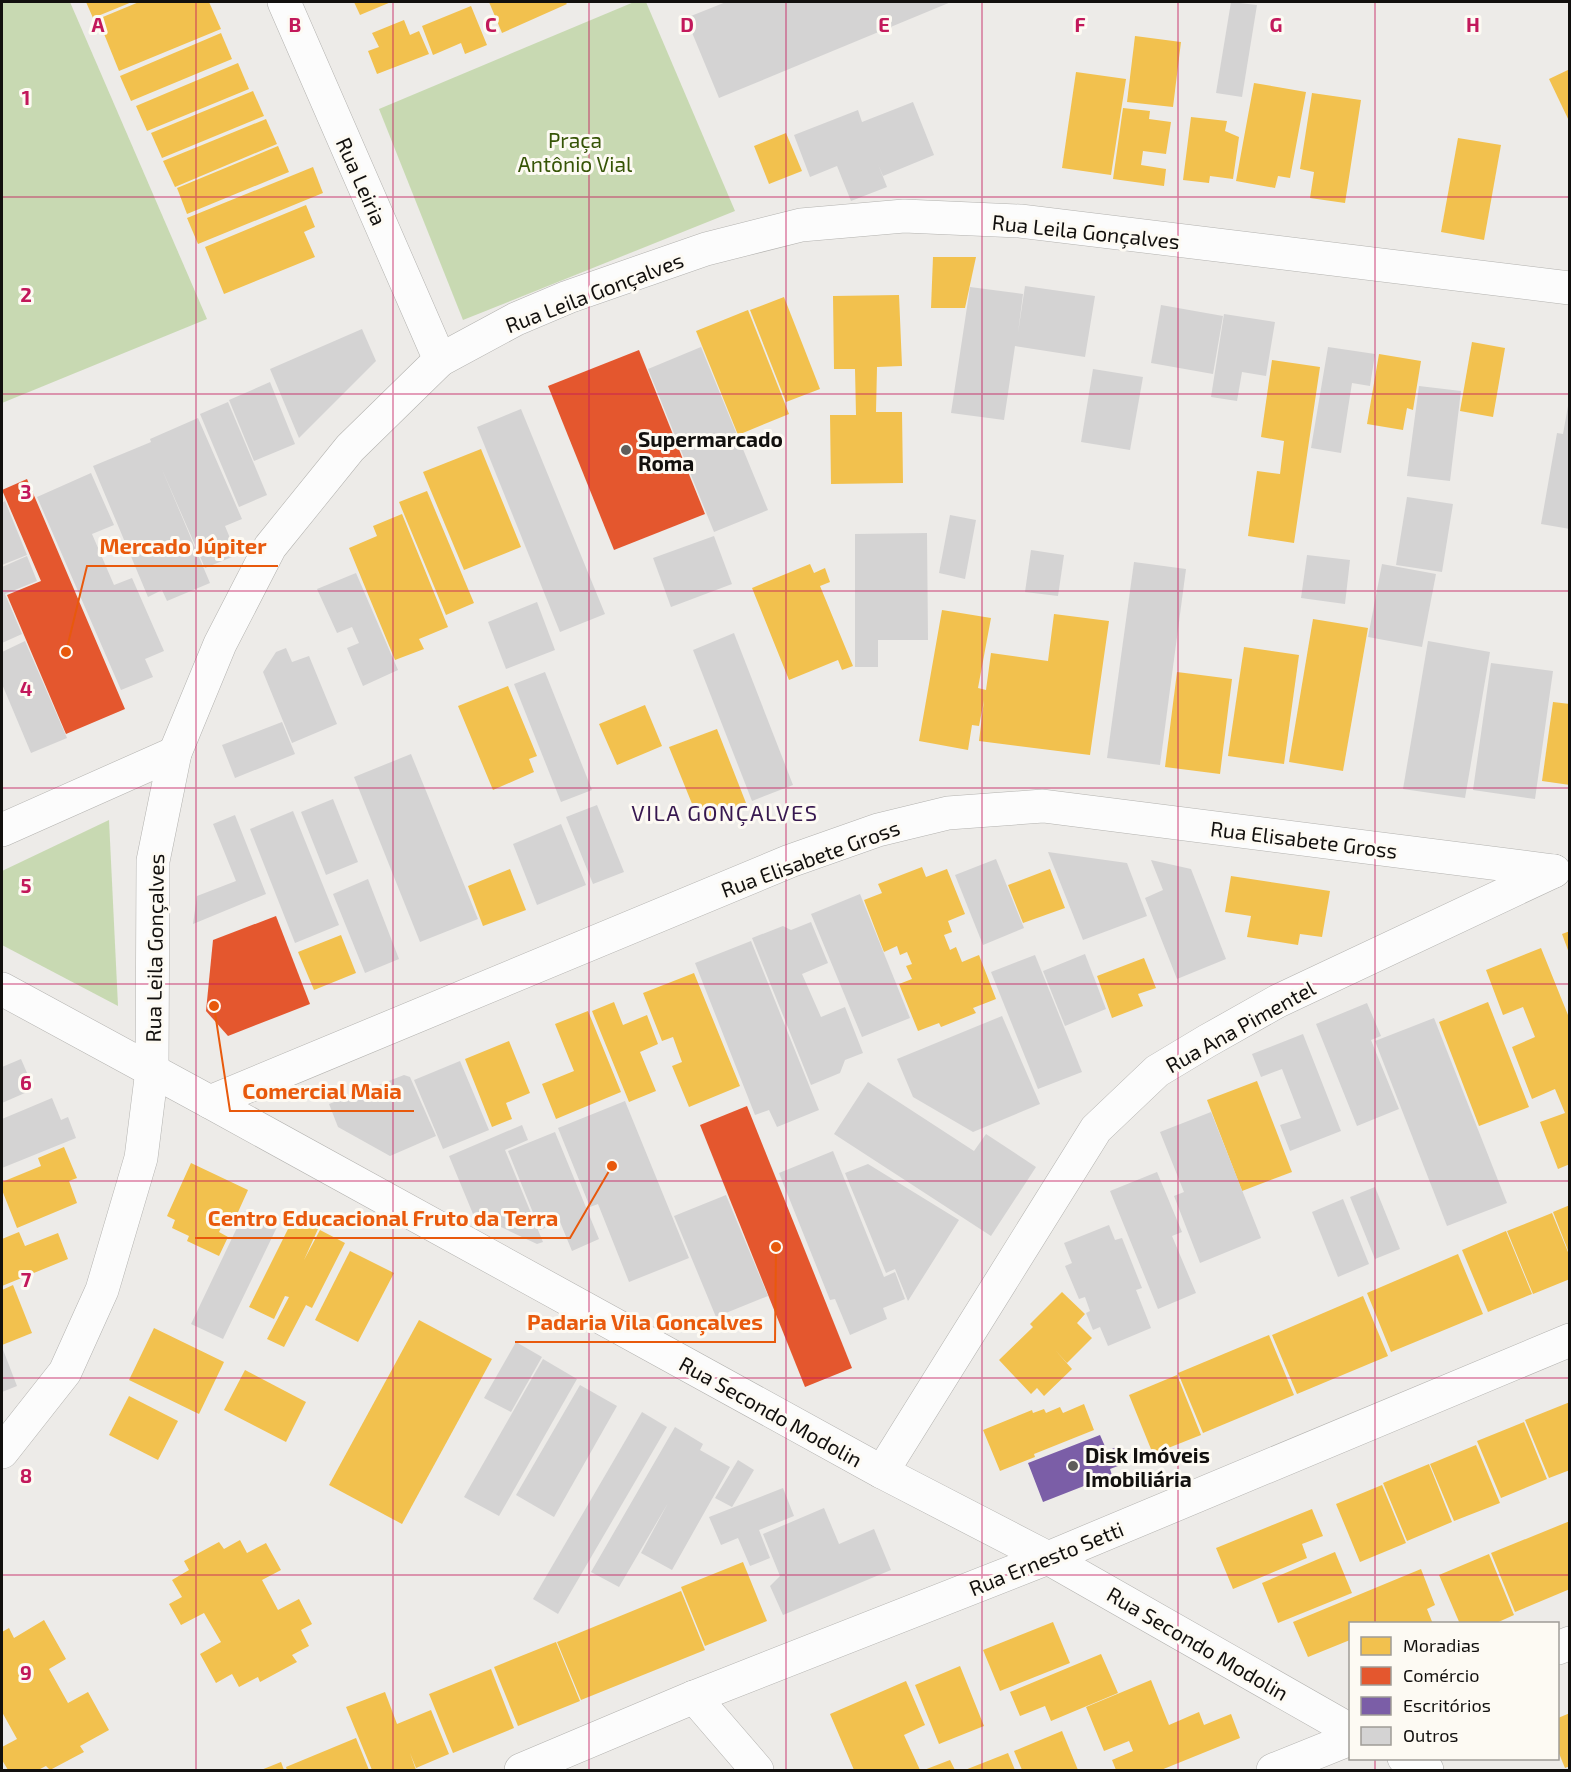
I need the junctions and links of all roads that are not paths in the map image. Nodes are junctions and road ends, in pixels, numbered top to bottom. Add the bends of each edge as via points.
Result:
1 (284, 2) edge
2 (1569, 288) edge
3 (440, 360) junction
4 (175, 753) junction
5 (2, 830) edge
6 (1562, 868) edge
7 (2, 989) edge
8 (152, 1070) junction
9 (210, 1102) junction
10 (1569, 1341) edge
11 (2, 1452) edge
12 (882, 1472) junction
13 (1047, 1558) junction
14 (694, 1697) junction
15 (1349, 1729) edge
16 (1349, 1739) edge
17 (1408, 1760) edge
18 (521, 1770) edge
19 (757, 1770) edge
20 (1274, 1770) edge
21 (1427, 1770) edge

1 - 3 street, Rua Leiria
2 - 3 street, Rua Leila Gonçalves via 1020,221 904,216 801,225 706,249 568,297 516,319
3 - 4 street, Rua Leila Gonçalves via 350,448 270,547 220,644
4 - 5 street
4 - 8 street, Rua Leila Gonçalves via 153,861
6 - 9 street, Rua Elisabete Gross via 1043,806 948,813 878,830 790,861
6 - 12 street, Rua Ana Pimentel via 1278,1001 1157,1071 1096,1129
7 - 8 street, Rua Secondo Modolin
8 - 9 street, Rua Secondo Modolin
8 - 11 street, Rua Leila Gonçalves via 141,1158 102,1290 65,1372
9 - 12 street, Rua Secondo Modolin
10 - 13 street, Rua Ernesto Setti
12 - 13 street, Rua Secondo Modolin
13 - 14 street, Rua Ernesto Setti
13 - 15 street, Rua Secondo Modolin
14 - 18 street, Rua Ernesto Setti
14 - 19 street
16 - 20 street
17 - 21 street

